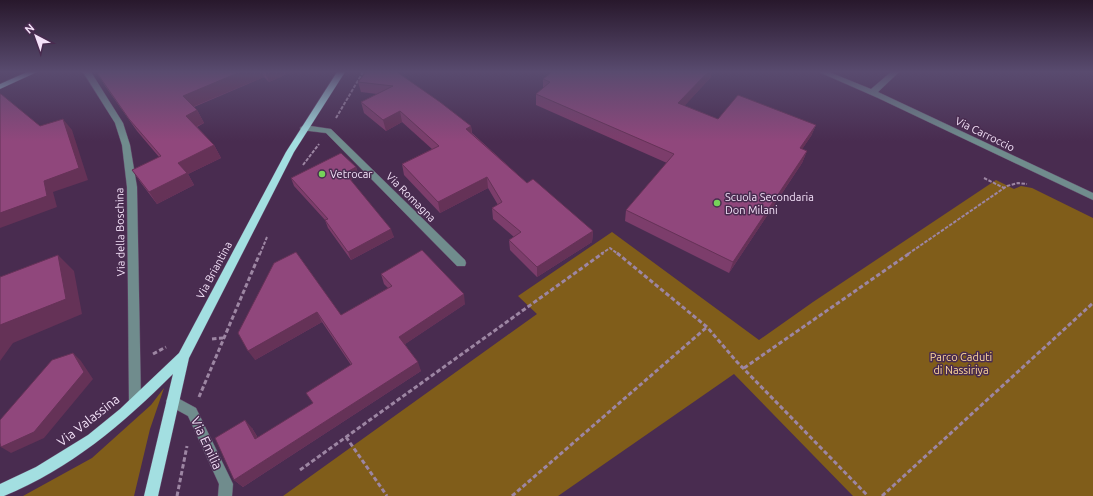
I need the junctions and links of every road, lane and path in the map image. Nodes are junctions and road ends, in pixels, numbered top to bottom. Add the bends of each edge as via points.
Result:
1 (102, 95) edge
2 (326, 95) edge
3 (349, 95) edge
4 (880, 95) edge
5 (304, 128) junction
6 (328, 131) junction
7 (302, 166) dead end
8 (984, 178) dead end
9 (1030, 184) dead end
10 (1004, 188) junction
11 (1093, 197) edge
12 (269, 232) dead end
13 (461, 263) dead end
14 (1093, 303) edge
15 (707, 327) junction
16 (183, 357) junction
17 (744, 368) junction
18 (172, 401) junction
19 (135, 402) junction
20 (192, 412) junction
21 (346, 437) junction
22 (300, 470) dead end
23 (0, 491) edge
24 (151, 496) edge
25 (177, 496) edge
26 (225, 496) edge
27 (386, 496) edge
28 (512, 496) edge
29 (868, 496) edge
30 (882, 496) edge

1 - 19 street, Via della Boschina via 119,123 126,145 132,187
2 - 5 main road, Via Briantina
3 - 6 path
4 - 11 street, Via Carroccio
5 - 6 street
5 - 16 main road, Via Briantina
6 - 7 path
6 - 13 street, Via Romagna
8 - 10 path
9 - 10 path via 1018,183
10 - 17 path
12 - 20 path
14 - 30 path
15 - 17 path
15 - 21 path via 610,248
15 - 28 path
16 - 18 main road, Via Briantina
16 - 19 main road, Via Valassina
17 - 29 path
18 - 20 street, Via Emilia
18 - 24 main road, Via Briantina
19 - 23 main road, Via Valassina via 104,430 60,460 18,484
20 - 25 path
20 - 26 street, Via Emilia via 226,484
21 - 22 path
21 - 27 path

